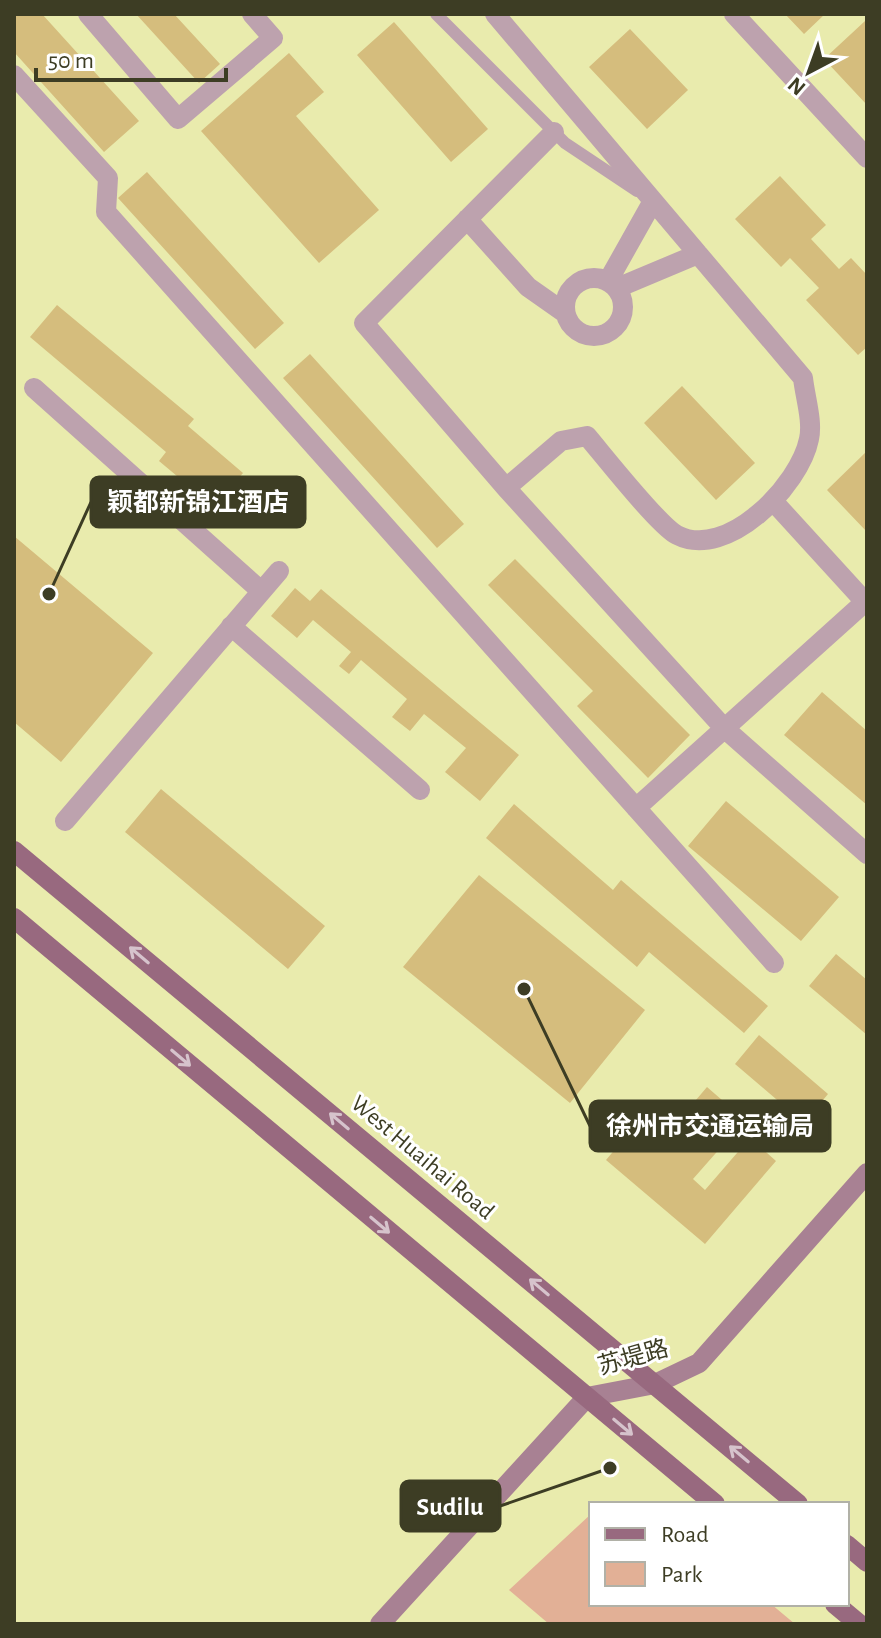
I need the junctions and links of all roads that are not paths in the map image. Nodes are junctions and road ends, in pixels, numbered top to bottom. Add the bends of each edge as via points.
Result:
1 (88, 14) edge
2 (252, 14) edge
3 (436, 14) edge
4 (495, 14) edge
5 (734, 14) edge
6 (14, 75) edge
7 (554, 132) junction
8 (867, 158) edge
9 (653, 201) junction
10 (467, 219) junction
11 (698, 254) junction
12 (612, 284) junction
13 (565, 313) junction
14 (34, 388) dead end
15 (506, 488) junction
16 (773, 501) junction
17 (279, 571) dead end
18 (261, 591) junction
19 (866, 603) edge
20 (231, 626) junction
21 (724, 728) junction
22 (420, 790) dead end
23 (636, 808) junction
24 (65, 821) dead end
25 (14, 851) edge
26 (867, 854) edge
27 (14, 918) edge
28 (774, 963) dead end
29 (867, 1173) edge
30 (655, 1384) junction
31 (587, 1397) junction
32 (713, 1502) edge
33 (796, 1502) edge
34 (849, 1547) edge
35 (867, 1562) edge
36 (837, 1606) edge
37 (380, 1624) edge
38 (859, 1624) edge

1 - 2 street via 178,119 273,38
3 - 7 lane
4 - 9 street
5 - 8 street
6 - 23 street via 108,178 106,212
7 - 9 lane
7 - 10 street
9 - 11 street
9 - 12 street
10 - 13 street via 528,287
10 - 15 street via 364,323
11 - 12 street
11 - 16 street via 803,378 810,436 799,470
12 - 13 street via 586,279 569,291
12 - 13 street via 624,308 616,328 596,337 575,331
14 - 18 street
15 - 16 street via 561,441 587,436 675,534 698,542 722,539
15 - 21 street
16 - 19 street
17 - 18 street
18 - 20 street
19 - 21 street
20 - 22 street
20 - 24 street
21 - 23 street
21 - 26 street
23 - 28 street
30 -> 25 main road, West Huaihai Road
27 -> 31 main road
29 - 30 street, 苏堤路 via 699,1363
30 - 31 street, 苏堤路
33 -> 30 main road, West Huaihai Road
31 -> 32 main road
31 - 37 street, 苏堤路
34 - 35 main road
36 - 38 main road

